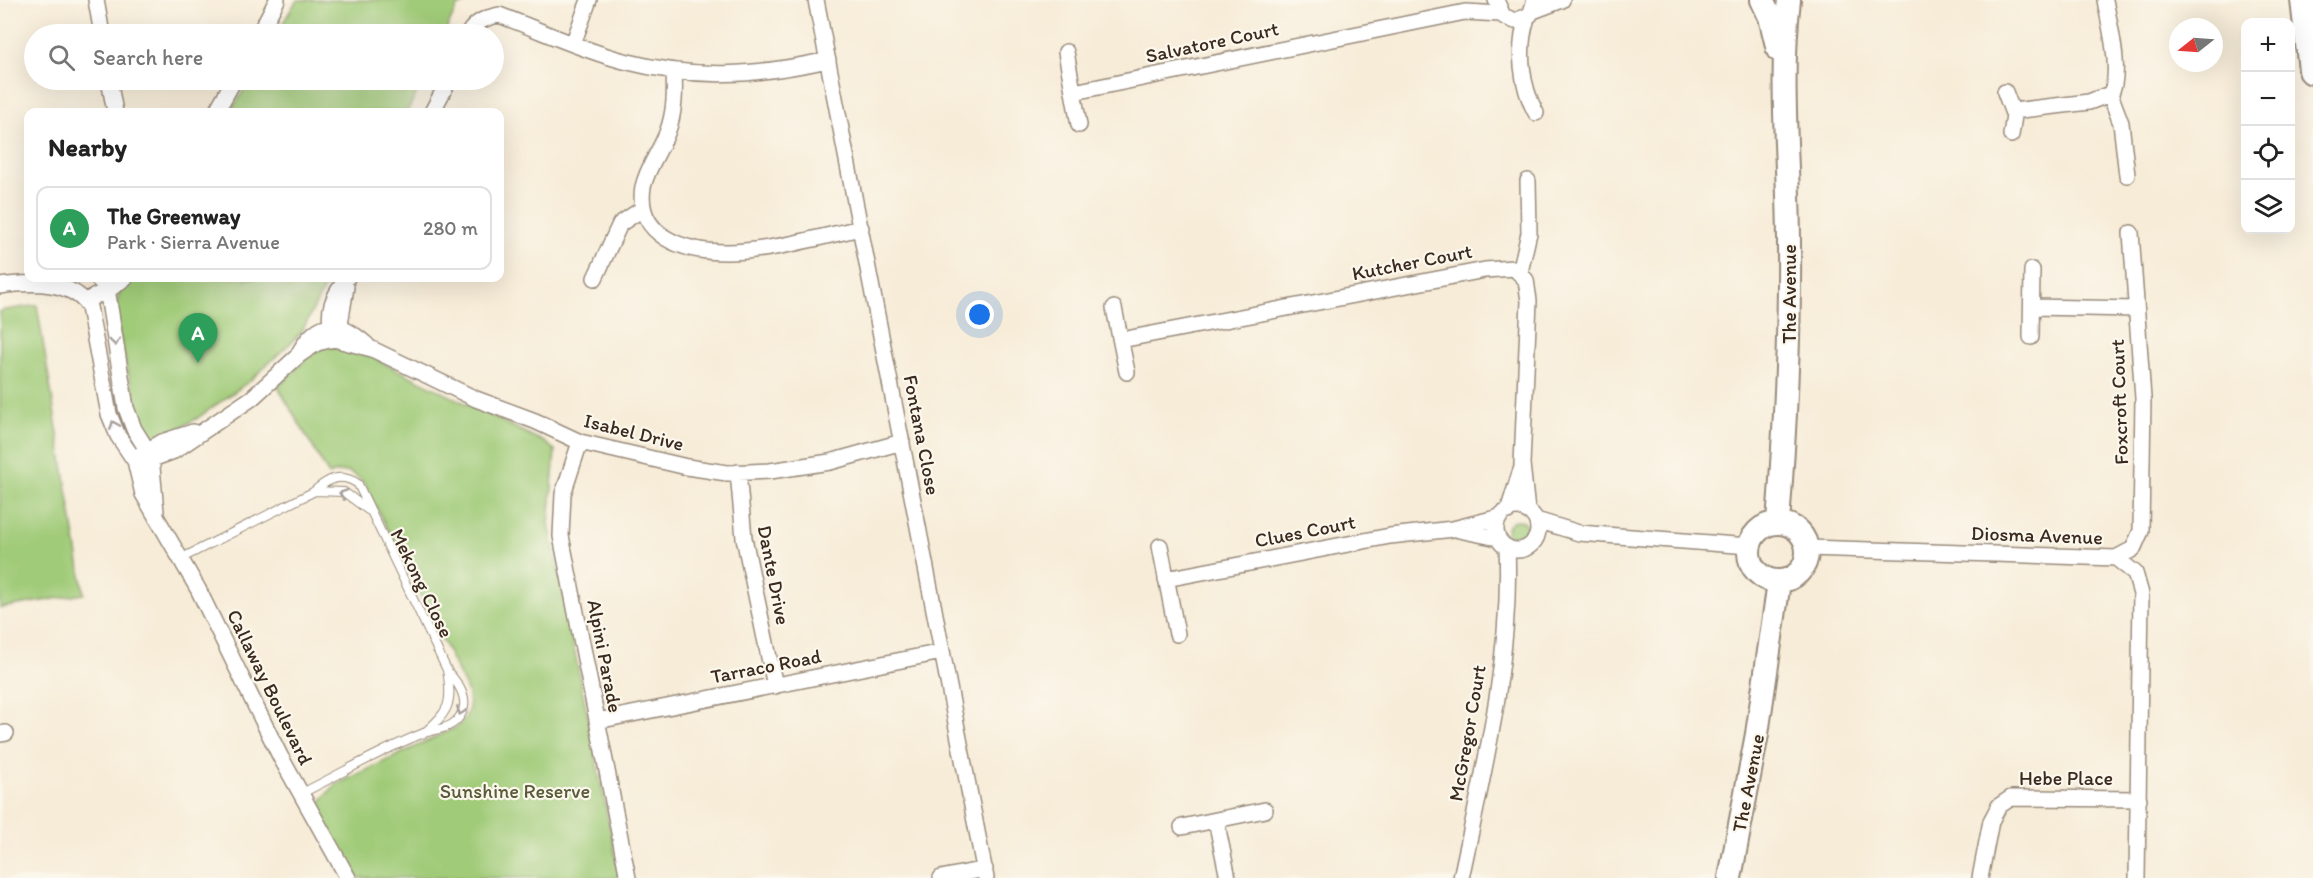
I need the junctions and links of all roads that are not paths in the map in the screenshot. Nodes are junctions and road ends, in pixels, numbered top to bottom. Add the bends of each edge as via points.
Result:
1 (96, 0) edge
2 (278, 0) edge
3 (589, 0) edge
4 (816, 0) edge
5 (1488, 0) edge
6 (1562, 0) edge
7 (1762, 0) edge
8 (1789, 0) edge
9 (2105, 0) edge
10 (2305, 0) edge
11 (1532, 10) edge
12 (1502, 11) edge
13 (1465, 12) junction
14 (100, 24) edge
15 (265, 24) edge
16 (474, 24) edge
17 (573, 44) junction
18 (1066, 52) dead end
19 (1521, 52) junction
20 (828, 60) junction
21 (1782, 66) junction
22 (2313, 70) edge
23 (674, 71) junction
24 (111, 90) edge
25 (228, 90) edge
26 (444, 90) edge
27 (1074, 92) junction
28 (2005, 92) dead end
29 (2110, 94) junction
30 (114, 108) edge
31 (218, 108) edge
32 (434, 108) edge
33 (2013, 111) junction
34 (1536, 113) dead end
35 (1079, 124) dead end
36 (2011, 135) dead end
37 (2127, 175) dead end
38 (1528, 181) dead end
39 (642, 209) junction
40 (861, 228) junction
41 (2131, 233) dead end
42 (2032, 270) dead end
43 (1520, 272) junction
44 (595, 278) dead end
45 (24, 280) edge
46 (102, 282) edge
47 (346, 282) edge
48 (6, 285) edge
49 (85, 301) junction
50 (2033, 307) junction
51 (1114, 308) dead end
52 (2136, 309) junction
53 (335, 330) junction
54 (2031, 337) dead end
55 (1120, 340) junction
56 (1127, 372) dead end
57 (580, 442) junction
58 (902, 442) junction
59 (150, 454) junction
60 (135, 461) junction
61 (1522, 464) junction
62 (738, 472) junction
63 (313, 492) junction
64 (368, 510) junction
65 (1504, 514) junction
66 (156, 515) junction
67 (1532, 515) junction
68 (1778, 522) junction
69 (1453, 529) junction
70 (1579, 534) junction
71 (1535, 540) junction
72 (1509, 545) junction
73 (1160, 546) dead end
74 (1749, 546) junction
75 (1808, 548) junction
76 (182, 558) junction
77 (2116, 558) junction
78 (1166, 579) junction
79 (1779, 582) junction
80 (1177, 634) dead end
81 (942, 652) junction
82 (447, 670) junction
83 (775, 686) junction
84 (597, 721) junction
85 (423, 734) junction
86 (300, 794) junction
87 (2139, 799) junction
88 (1265, 810) dead end
89 (1216, 820) junction
90 (1182, 827) dead end
91 (985, 874) edge
92 (348, 878) edge
93 (628, 878) edge
94 (941, 878) edge
95 (1228, 878) edge
96 (1461, 878) edge
97 (1730, 878) edge
98 (1980, 878) edge
99 (2137, 878) edge

1 - 14 street
2 - 15 street
3 - 17 street
4 - 20 street, Fontana Close
5 - 13 street, Salvatore Court
6 - 11 street
7 - 21 street, The Avenue via 1771,19
8 - 21 street, The Avenue
9 - 29 street via 2115,68
10 - 22 highway
11 - 12 street, Salvatore Court
11 - 19 street
12 - 13 street, Salvatore Court
12 - 19 street
13 - 27 street, Salvatore Court
16 - 17 street via 498,15
17 - 23 street via 623,61
18 - 27 street
19 - 34 street via 1526,95
20 - 23 street via 751,74
20 - 40 street, Fontana Close
21 - 68 street, The Avenue via 1790,295
23 - 39 street via 674,111 644,184
24 - 30 street
25 - 31 street
26 - 32 street
27 - 35 street
28 - 33 street
29 - 33 street via 2089,102
29 - 37 street via 2121,123
33 - 36 street
38 - 43 street via 1529,233
39 - 40 street via 648,223 662,237 691,248 726,252
39 - 44 street via 620,224
40 - 58 street, Fontana Close
41 - 52 street, Foxcroft Court
42 - 50 street
43 - 55 street, Kutcher Court via 1508,267 1485,270
43 - 61 street via 1526,279 1530,301
45 - 48 street
46 - 49 street
46 -> 59 street, Callaway Boulevard via 126,408
47 - 53 street
48 - 49 street via 59,286
60 -> 49 street, Callaway Boulevard via 111,420 92,314
50 - 52 street
50 - 54 street
51 - 55 street
52 - 77 street, Foxcroft Court via 2144,398 2141,531 2133,549
53 - 57 street, Isabel Drive via 476,399
53 - 59 street via 298,354 270,384 207,428 173,438
55 - 56 street
57 - 62 street, Isabel Drive via 687,467
57 - 84 street, Alpini Parade via 563,494 561,536
58 - 62 street, Isabel Drive via 830,462
58 - 81 street, Fontana Close
59 - 60 street
59 - 66 street, Callaway Boulevard
60 - 66 street, Callaway Boulevard via 143,494
61 - 65 street
61 - 67 street
62 - 83 street, Dante Drive via 744,538
64 -> 63 lane, Mekong Close via 344,492
63 - 64 lane, Mekong Close via 332,478 349,478 363,492
63 - 76 lane, Mekong Close
64 - 82 lane, Mekong Close
65 - 67 street
65 - 69 street, Clues Court
65 - 72 street via 1497,527
66 - 76 street, Callaway Boulevard
67 - 70 street
67 - 71 street via 1538,527
68 - 74 street via 1760,529
68 - 75 street via 1797,529
69 - 72 street, Clues Court
69 - 78 street, Clues Court via 1390,536
70 - 71 street
70 - 74 street
71 - 72 street
72 - 96 street, McGregor Court via 1509,595 1494,716
73 - 78 street
74 - 79 street via 1753,568
75 - 77 street, Diosma Avenue
75 - 79 street via 1803,568 1796,576
76 - 86 street, Callaway Boulevard
77 - 87 street, Diosma Avenue via 2135,573 2141,594
78 - 80 street
79 - 97 street, The Avenue via 1757,734
81 - 83 street, Tarraco Road
81 - 91 street, Fontana Close
82 - 85 lane, Mekong Close via 450,701 441,718
82 -> 85 lane, Mekong Close via 462,691 462,714 447,727
83 - 84 street, Tarraco Road
84 - 93 street, Alpini Parade
85 - 86 lane, Mekong Close
86 - 92 street, Callaway Boulevard
87 - 98 street, Hebe Place via 2012,798 1999,806 1991,821
87 - 99 street, Diosma Avenue
88 - 89 street
89 - 90 street
89 - 95 street
91 - 94 street

